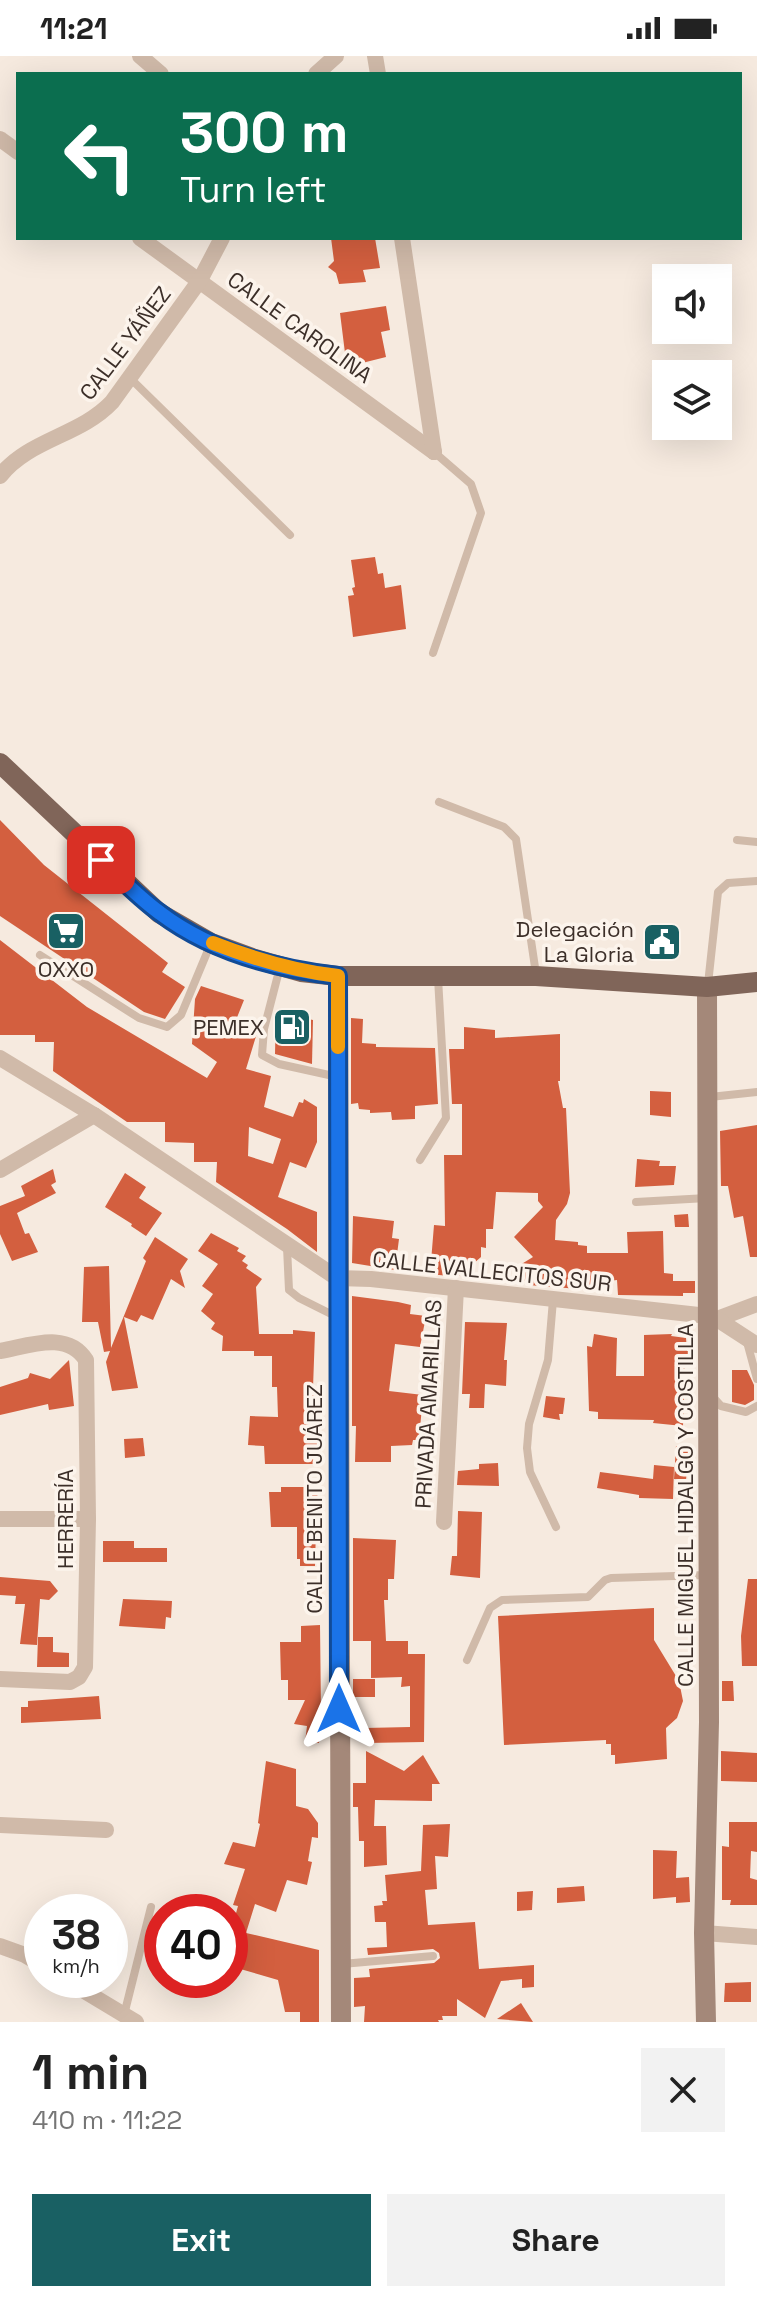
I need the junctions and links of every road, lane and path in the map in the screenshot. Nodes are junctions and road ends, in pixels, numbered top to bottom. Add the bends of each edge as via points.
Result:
1 (140, 56) edge
2 (336, 56) edge
3 (159, 72) edge
4 (318, 72) edge
5 (143, 240) edge
6 (221, 240) edge
7 (402, 240) edge
8 (200, 280) junction
9 (130, 378) junction
10 (434, 452) junction
11 (0, 476) edge
12 (290, 535) dead end
13 (433, 653) dead end
14 (0, 763) edge
15 (439, 802) dead end
16 (737, 840) dead end
17 (757, 842) edge
18 (757, 881) edge
19 (211, 943) junction
20 (40, 955) dead end
21 (280, 966) junction
22 (338, 976) junction
23 (536, 976) junction
24 (438, 978) junction
25 (757, 982) edge
26 (707, 987) junction
27 (0, 1058) edge
28 (338, 1077) junction
29 (757, 1092) edge
30 (707, 1097) junction
31 (94, 1115) junction
32 (420, 1160) dead end
33 (0, 1170) edge
34 (707, 1198) junction
35 (636, 1202) dead end
36 (287, 1246) junction
37 (337, 1278) junction
38 (456, 1288) junction
39 (553, 1300) junction
40 (757, 1304) edge
41 (337, 1317) junction
42 (713, 1318) junction
43 (751, 1341) edge
44 (0, 1351) edge
45 (757, 1379) edge
46 (708, 1391) junction
47 (757, 1406) edge
48 (0, 1519) edge
49 (88, 1519) junction
50 (444, 1522) dead end
51 (556, 1527) dead end
52 (708, 1575) junction
53 (467, 1660) dead end
54 (0, 1679) edge
55 (0, 1825) edge
56 (106, 1830) dead end
57 (704, 1933) junction
58 (757, 1937) edge
59 (144, 1944) edge
60 (0, 1946) edge
61 (24, 1955) edge
62 (433, 1956) dead end
63 (341, 1964) junction
64 (96, 1998) edge
65 (130, 2018) edge
66 (341, 2022) edge
67 (706, 2022) edge

1 - 3 street
2 - 4 street
5 - 8 street, CALLE CAROLINA
6 - 8 street, CALLE YÁÑEZ
7 - 10 street
8 - 9 street, CALLE YÁÑEZ
8 - 10 street, CALLE CAROLINA
9 - 11 street, CALLE YÁÑEZ via 98,417 26,451
9 - 12 lane
10 - 13 lane via 471,484 481,513
14 - 19 main road via 159,913
15 - 23 lane via 504,827 516,839
16 - 17 lane
18 - 26 lane via 728,883 718,892
19 - 20 lane via 181,1015 167,1027 139,1018
19 - 21 main road
21 - 22 main road
21 - 28 lane via 262,1055
22 - 24 main road
22 - 28 street, CALLE BENITO JUÁREZ
23 - 24 main road
23 - 26 main road
24 - 32 lane via 446,1118
25 - 26 main road
26 - 30 street, CALLE MIGUEL HIDALGO Y COSTILLA
27 - 31 street, CALLE VALLECITOS SUR
28 - 37 street, CALLE BENITO JUÁREZ
29 - 30 lane
30 - 34 street, CALLE MIGUEL HIDALGO Y COSTILLA
31 - 33 street
31 - 36 street, CALLE VALLECITOS SUR
34 - 35 lane
34 - 42 street, CALLE MIGUEL HIDALGO Y COSTILLA
36 - 37 street, CALLE VALLECITOS SUR
36 - 41 lane via 289,1290
37 - 38 street, CALLE VALLECITOS SUR
37 - 41 street, CALLE BENITO JUÁREZ
38 - 39 street, CALLE VALLECITOS SUR
38 - 50 street, PRIVADA AMARILLAS
39 - 42 street, CALLE VALLECITOS SUR
39 - 51 lane via 548,1360 527,1448 530,1472
40 - 42 street
41 - 63 street, CALLE BENITO JUÁREZ
42 - 43 street
42 - 46 street, CALLE MIGUEL HIDALGO Y COSTILLA
43 - 45 lane
44 - 49 street, HERRERÍA via 57,1341 72,1345 86,1360
46 - 47 lane via 721,1406 746,1412
46 - 52 street, CALLE MIGUEL HIDALGO Y COSTILLA
48 - 49 street
49 - 54 street, HERRERÍA via 85,1667 70,1682
52 - 53 lane via 611,1578 588,1597 502,1600 490,1608
52 - 57 street, CALLE MIGUEL HIDALGO Y COSTILLA
55 - 56 street
57 - 58 street
57 - 67 street, CALLE MIGUEL HIDALGO Y COSTILLA
59 - 65 lane
60 - 61 street
62 - 63 lane
63 - 66 street, CALLE BENITO JUÁREZ
64 - 65 street

